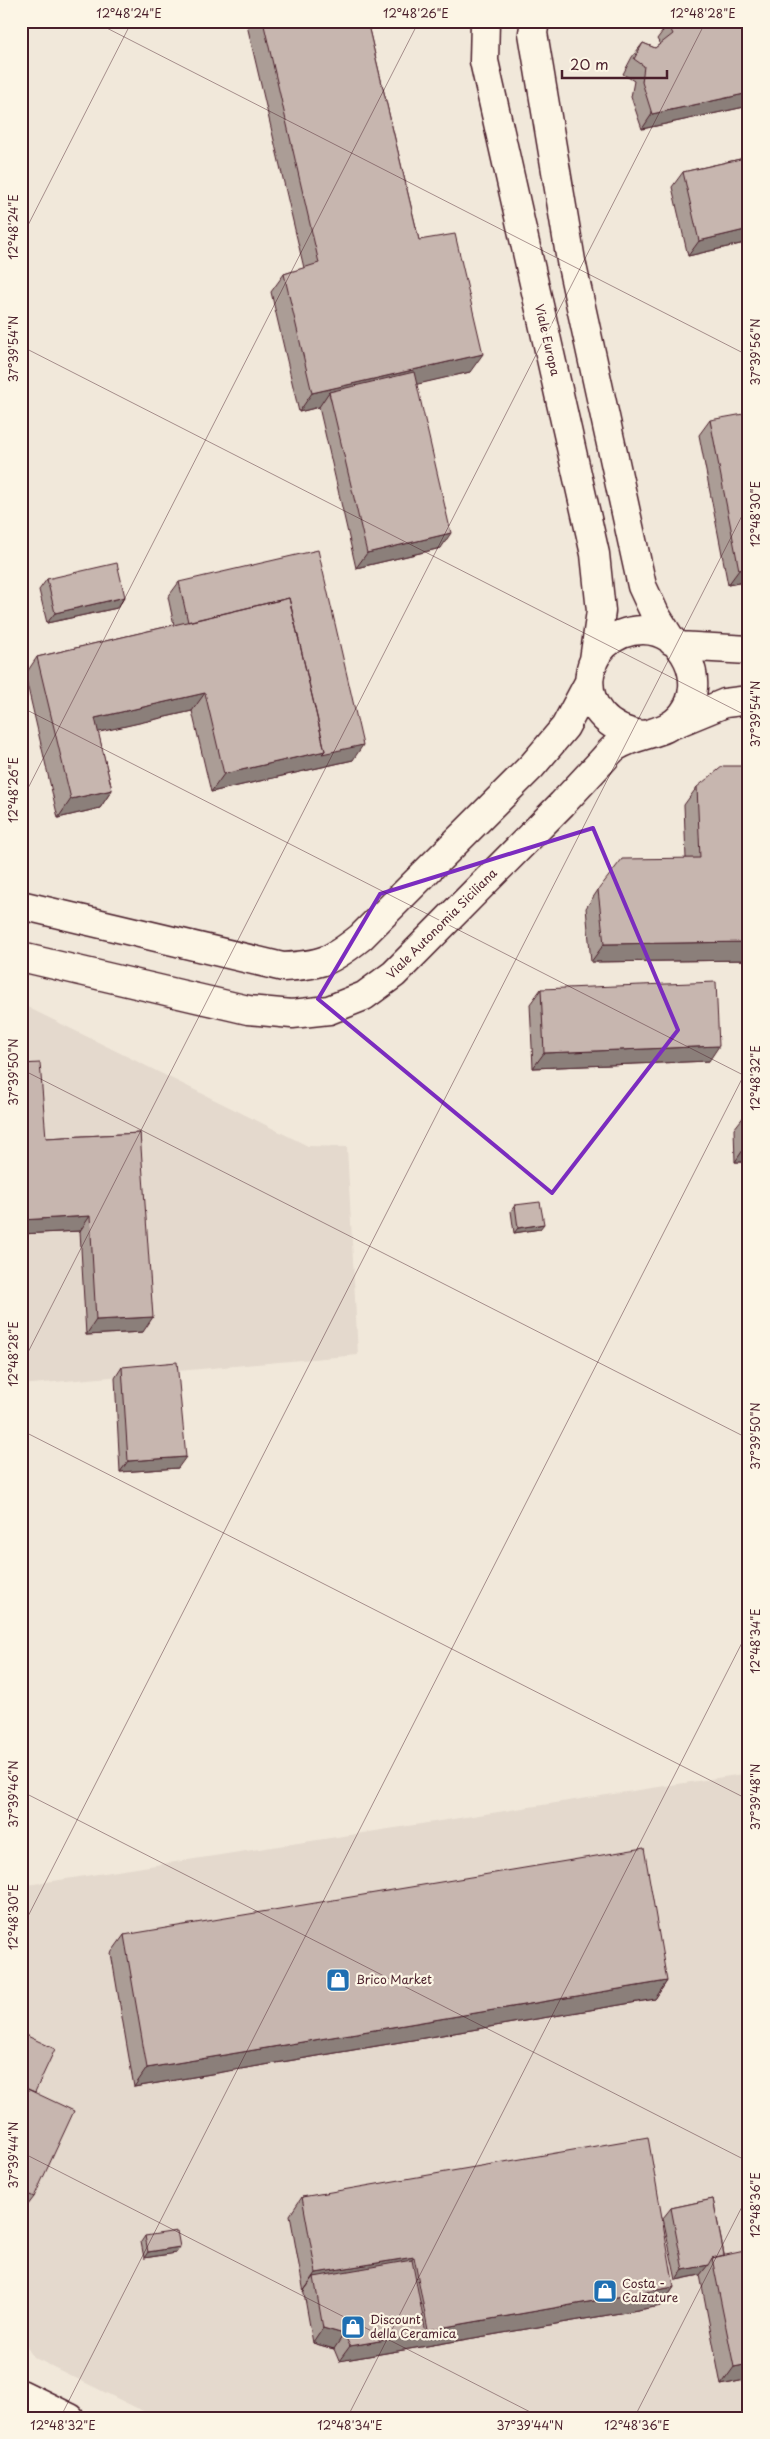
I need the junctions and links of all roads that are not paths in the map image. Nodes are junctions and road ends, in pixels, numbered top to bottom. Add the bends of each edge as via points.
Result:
1 (485, 21) edge
2 (536, 21) edge
3 (675, 643) junction
4 (749, 650) edge
5 (591, 671) junction
6 (749, 700) edge
7 (674, 724) junction
8 (643, 735) junction
9 (21, 905) edge
10 (21, 957) edge
11 (21, 2394) edge
12 (70, 2418) edge

1 - 5 street, Viale Europa via 484,61 595,554 601,611
2 - 3 street via 533,33 572,261 640,576 655,614
3 - 4 street
3 - 5 street via 659,633 644,630 628,632 602,648
3 - 7 street via 687,658 694,686 691,700
5 - 8 street via 591,698 595,706 611,725 626,733
5 - 9 street via 565,727 532,766 361,937 336,957 313,966 284,967
6 - 7 street, Viale Autonomia Siciliana via 725,703
7 - 8 street, Viale Autonomia Siciliana via 659,732
8 - 10 street, Viale Autonomia Siciliana via 616,746 394,974 364,996 329,1010 292,1014 248,1010
11 - 12 street

